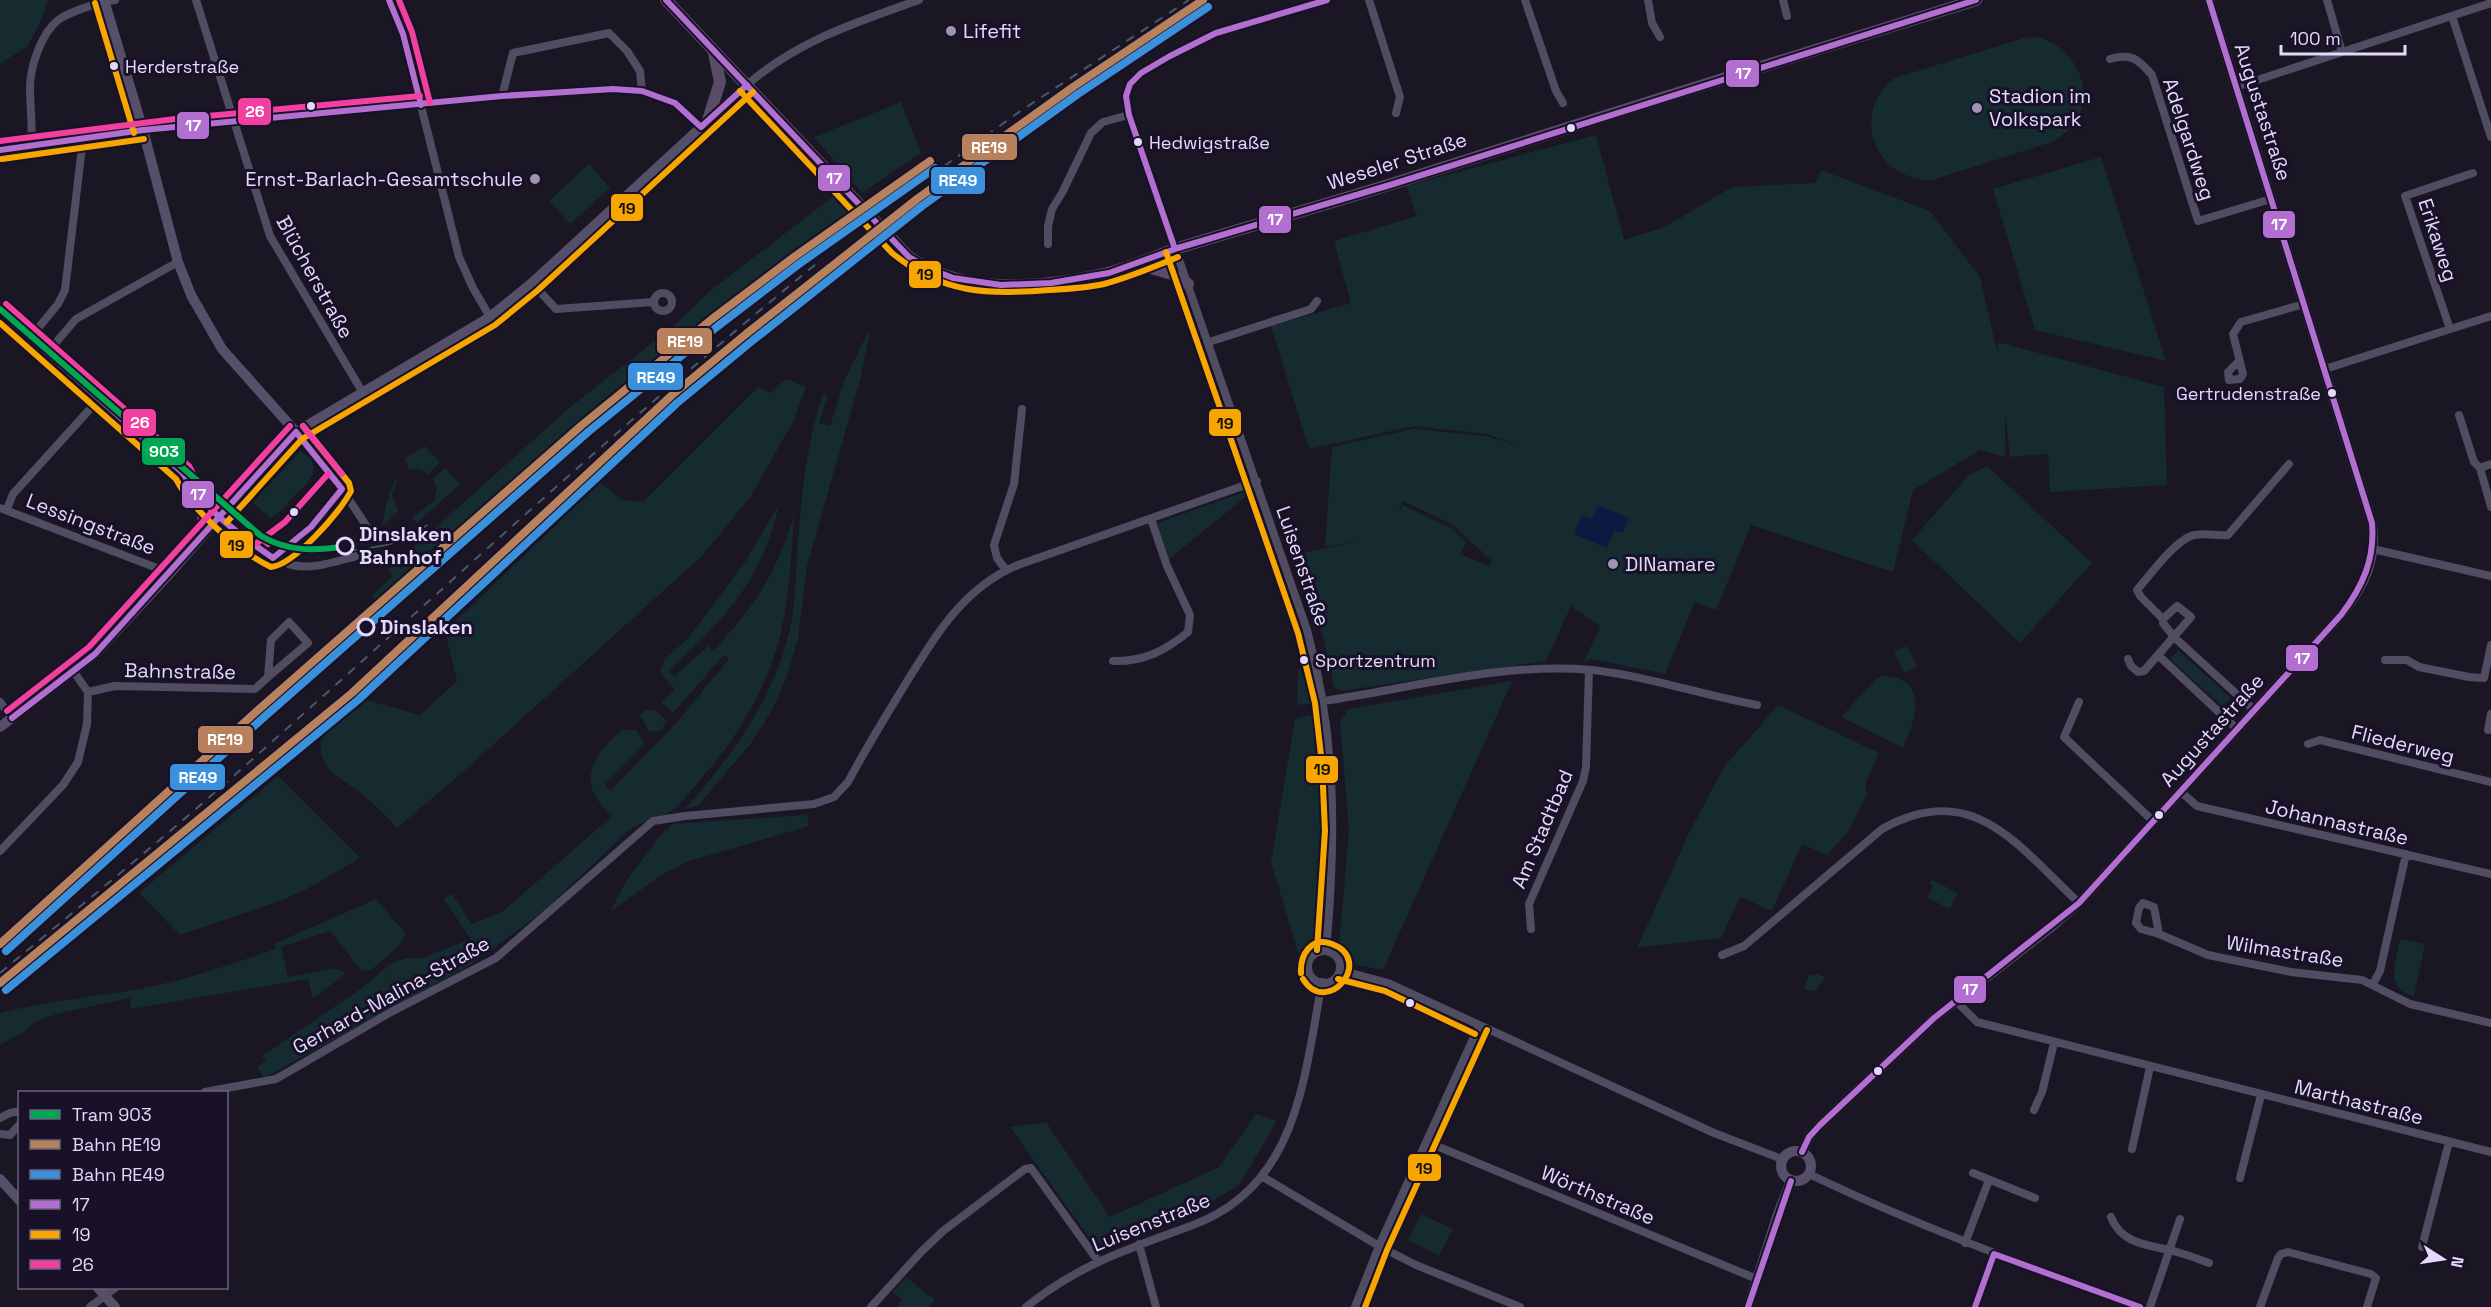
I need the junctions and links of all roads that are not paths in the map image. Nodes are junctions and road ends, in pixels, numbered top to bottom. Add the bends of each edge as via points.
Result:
1 (196, 0) edge
2 (389, 0) edge
3 (666, 0) edge
4 (919, 0) edge
5 (1327, 0) edge
6 (1369, 0) edge
7 (1525, 0) edge
8 (1648, 0) edge
9 (1783, 0) edge
10 (1976, 0) edge
11 (2208, 0) edge
12 (2327, 0) edge
13 (108, 1) edge
14 (2491, 3) edge
15 (1787, 16) dead end
16 (2452, 16) junction
17 (1660, 37) dead end
18 (2342, 51) junction
19 (713, 52) junction
20 (2110, 59) dead end
21 (747, 85) junction
22 (2236, 87) junction
23 (642, 91) junction
24 (502, 96) junction
25 (1563, 103) dead end
26 (421, 105) junction
27 (1396, 112) dead end
28 (1129, 115) junction
29 (232, 122) junction
30 (705, 124) junction
31 (143, 130) junction
32 (2491, 137) edge
33 (83, 140) junction
34 (31, 144) junction
35 (0, 150) edge
36 (2473, 173) dead end
37 (2271, 199) junction
38 (1048, 244) dead end
39 (1175, 249) junction
40 (178, 262) junction
41 (1136, 263) junction
42 (532, 283) junction
43 (1188, 284) junction
44 (1317, 301) dead end
45 (654, 302) dead end
46 (2304, 304) junction
47 (0, 311) edge
48 (2491, 316) edge
49 (490, 317) junction
50 (7, 318) junction
51 (0, 326) edge
52 (2450, 329) junction
53 (30, 338) junction
54 (1209, 342) junction
55 (46, 353) junction
56 (2238, 362) dead end
57 (2325, 369) junction
58 (363, 393) junction
59 (99, 399) junction
60 (1022, 410) dead end
61 (2459, 415) dead end
62 (296, 432) junction
63 (2289, 464) dead end
64 (2491, 465) edge
65 (2480, 468) junction
66 (183, 472) junction
67 (1257, 481) junction
68 (192, 491) junction
69 (2491, 507) edge
70 (3, 509) edge
71 (224, 512) junction
72 (1151, 519) junction
73 (202, 537) junction
74 (375, 539) dead end
75 (2373, 549) junction
76 (357, 556) dead end
77 (1006, 570) junction
78 (167, 576) junction
79 (2491, 576) edge
80 (2163, 619) junction
81 (2174, 637) junction
82 (2491, 645) edge
83 (2159, 656) junction
84 (2128, 659) dead end
85 (2385, 660) dead end
86 (1113, 661) dead end
87 (1588, 670) junction
88 (74, 672) junction
89 (268, 677) junction
90 (2488, 679) edge
91 (88, 692) junction
92 (1324, 701) junction
93 (0, 702) edge
94 (2079, 702) dead end
95 (1757, 705) dead end
96 (2254, 710) junction
97 (2491, 714) edge
98 (12, 718) junction
99 (0, 727) edge
100 (2237, 729) junction
101 (2488, 730) dead end
102 (2308, 744) dead end
103 (2491, 782) edge
104 (2180, 791) junction
105 (2153, 821) junction
106 (0, 851) edge
107 (2406, 854) junction
108 (2491, 874) edge
109 (2079, 903) junction
110 (1531, 928) dead end
111 (2159, 934) dead end
112 (1326, 951) junction
113 (1722, 955) dead end
114 (1340, 970) junction
115 (1322, 982) junction
116 (2373, 984) junction
117 (1956, 1000) junction
118 (2491, 1023) edge
119 (1479, 1026) junction
120 (2054, 1043) junction
121 (2150, 1067) junction
122 (210, 1091) edge
123 (2261, 1095) junction
124 (2034, 1110) dead end
125 (18, 1111) edge
126 (0, 1118) edge
127 (18, 1126) edge
128 (0, 1134) edge
129 (1427, 1142) junction
130 (2449, 1142) junction
131 (2132, 1149) dead end
132 (1802, 1152) junction
133 (2491, 1152) edge
134 (1782, 1159) junction
135 (1973, 1173) dead end
136 (1809, 1174) junction
137 (1263, 1177) junction
138 (2240, 1178) dead end
139 (0, 1179) edge
140 (1989, 1180) junction
141 (1791, 1181) junction
142 (2035, 1198) dead end
143 (18, 1199) edge
144 (2111, 1217) dead end
145 (2180, 1219) dead end
146 (1965, 1243) junction
147 (1139, 1244) junction
148 (1379, 1246) junction
149 (2422, 1247) dead end
150 (2168, 1251) junction
151 (1994, 1254) junction
152 (1098, 1261) junction
153 (2209, 1263) dead end
154 (1757, 1279) junction
155 (101, 1292) edge
156 (90, 1307) edge
157 (115, 1307) edge
158 (871, 1307) edge
159 (1026, 1307) edge
160 (1156, 1307) edge
161 (1355, 1307) edge
162 (1520, 1307) edge
163 (1749, 1307) edge
164 (1975, 1307) edge
165 (2140, 1307) edge
166 (2150, 1307) edge
167 (2259, 1307) edge
168 (2367, 1307) edge

1 - 29 street, Blücherstraße
2 - 26 street via 403,34
3 - 19 main road, Weseler Straße
4 - 21 street via 798,48
5 - 28 street via 1216,33 1170,56 1134,79 1126,96
6 - 27 street via 1400,97
7 - 25 street
8 - 17 street via 1652,23
9 - 15 street
10 - 39 main road, Weseler Straße
11 - 22 main road, Augustastraße
12 - 18 street
13 - 31 main road
13 - 34 street via 56,22 47,34 32,71
14 - 16 street
16 - 18 street
16 - 32 street
18 - 22 street
19 - 21 main road, Weseler Straße
19 - 30 main road via 720,82
20 - 37 street, Adelgardweg via 2124,55 2140,61 2152,75 2198,221
21 - 30 main road
21 - 41 main road, Weseler Straße via 909,257 931,270 966,282 1029,283 1101,275
22 - 37 main road, Augustastraße
23 - 24 street via 613,89
23 - 24 street via 640,71 609,33 513,53
23 - 30 street via 675,103
24 - 26 street
26 - 29 street
26 - 49 street via 459,257
28 - 38 street via 1103,122 1091,133 1052,209
28 - 39 street
29 - 31 street
29 - 58 street, Blücherstraße via 270,236
30 - 42 main road
31 - 33 street
31 - 40 main road
33 - 34 street
33 - 53 street via 65,290
34 - 35 street
36 - 52 street, Erikaweg via 2405,196
37 - 46 main road, Augustastraße
39 - 41 main road, Weseler Straße
39 - 43 street, Luisenstraße
40 - 55 street via 76,319
40 - 62 main road via 191,295 222,349
41 - 43 main road via 1172,274
42 - 45 street via 556,309
42 - 49 main road
43 - 54 street, Luisenstraße
44 - 54 street via 1311,309
46 - 56 street via 2241,322 2233,334
46 - 57 main road, Augustastraße
47 - 50 street
48 - 52 street
49 - 58 main road
50 - 51 street
50 - 53 street
52 - 57 street
53 - 55 street
54 - 67 street, Luisenstraße
55 - 59 street
57 - 75 main road, Augustastraße via 2372,523
58 - 62 main road
59 - 66 street
59 - 70 street
60 - 77 street via 1014,484 994,545
61 - 65 street via 2474,462
62 - 71 main road
62 - 74 street via 342,489
63 - 80 street via 2228,535 2190,536 2137,590
64 - 65 street
65 - 69 street
66 - 68 street
66 - 71 street
67 - 72 street, Gerhard-Malina-Straße
67 - 92 street, Luisenstraße via 1307,630
68 - 71 street
68 - 73 street via 201,514
70 - 78 street, Lessingstraße via 157,568
71 - 73 main road
71 - 76 street via 262,551 279,561 295,566
72 - 77 street, Gerhard-Malina-Straße
72 - 86 street via 1190,615 1188,632 1158,653 1131,662
73 - 78 main road
75 - 79 street
75 - 96 main road, Augustastraße via 2369,571 2355,597
77 - 122 street, Gerhard-Malina-Straße via 958,605 937,633 848,782 834,797 814,804 653,821 496,958 391,1012 276,1079
78 - 88 main road
80 - 81 street
80 - 81 street via 2177,606 2191,617
81 - 83 street
81 - 96 street
82 - 90 street
83 - 84 street via 2138,672
83 - 100 street
85 - 90 street via 2407,660 2419,668
87 - 92 street via 1475,675
87 - 95 street via 1650,678
87 - 110 street, Am Stadtbad via 1583,781 1529,903
88 - 91 street
88 - 98 main road
89 - 89 street, Bahnstraße via 308,643 289,622 271,640
89 - 91 street, Bahnstraße via 255,689 115,686
91 - 106 street via 84,744 72,774
92 - 112 street, Luisenstraße via 1334,831
93 - 98 street
94 - 105 street via 2064,736
96 - 100 main road, Augustastraße
97 - 101 street
98 - 99 main road
100 - 104 main road, Augustastraße
102 - 103 street, Fliederweg via 2320,740
104 - 105 main road, Augustastraße
104 - 107 street, Johannastraße via 2197,806
105 - 109 main road, Augustastraße
107 - 108 street, Johannastraße
107 - 116 street via 2380,971
109 - 113 street via 1990,823 1955,812 1924,813 1882,829 1744,946
109 - 117 main road, Augustastraße
111 - 116 street, Wilmastraße via 2208,956
112 - 114 street via 1339,960
112 - 115 street via 1312,957 1309,968 1313,977
114 - 115 street via 1335,978
114 - 119 street via 1388,983
115 - 137 street, Luisenstraße via 1304,1086 1282,1143
116 - 118 street, Wilmastraße via 2410,1004
117 - 120 street, Marthastraße via 1977,1022
117 - 132 main road, Augustastraße via 1820,1125
119 - 129 street
119 - 134 street via 1714,1133
120 - 121 street, Marthastraße
120 - 124 street via 2043,1092
121 - 123 street, Marthastraße
121 - 131 street
123 - 130 street, Marthastraße
123 - 138 street
125 - 126 street
127 - 128 street via 10,1135
129 - 148 street
129 - 154 street, Wörthstraße
130 - 133 street, Marthastraße
130 - 149 street
132 - 134 main road via 1793,1151
132 - 136 main road via 1809,1159
134 - 141 main road via 1783,1174
135 - 140 street
136 - 141 main road via 1802,1180
136 - 146 street
137 - 147 street, Luisenstraße via 1220,1213
137 - 148 street
139 - 143 main road
140 - 142 street
140 - 146 street
141 - 154 main road
144 - 150 street via 2127,1238
145 - 150 street
146 - 151 street
147 - 152 street, Luisenstraße
147 - 160 street
148 - 161 street
148 - 162 street
150 - 153 street
150 - 166 street
151 - 164 street
151 - 165 street
152 - 158 street via 1031,1168 1025,1169 944,1231
152 - 159 street, Luisenstraße
154 - 163 main road
155 - 156 street
155 - 157 main road
167 - 168 street via 2278,1258 2288,1252 2371,1274 2376,1282

